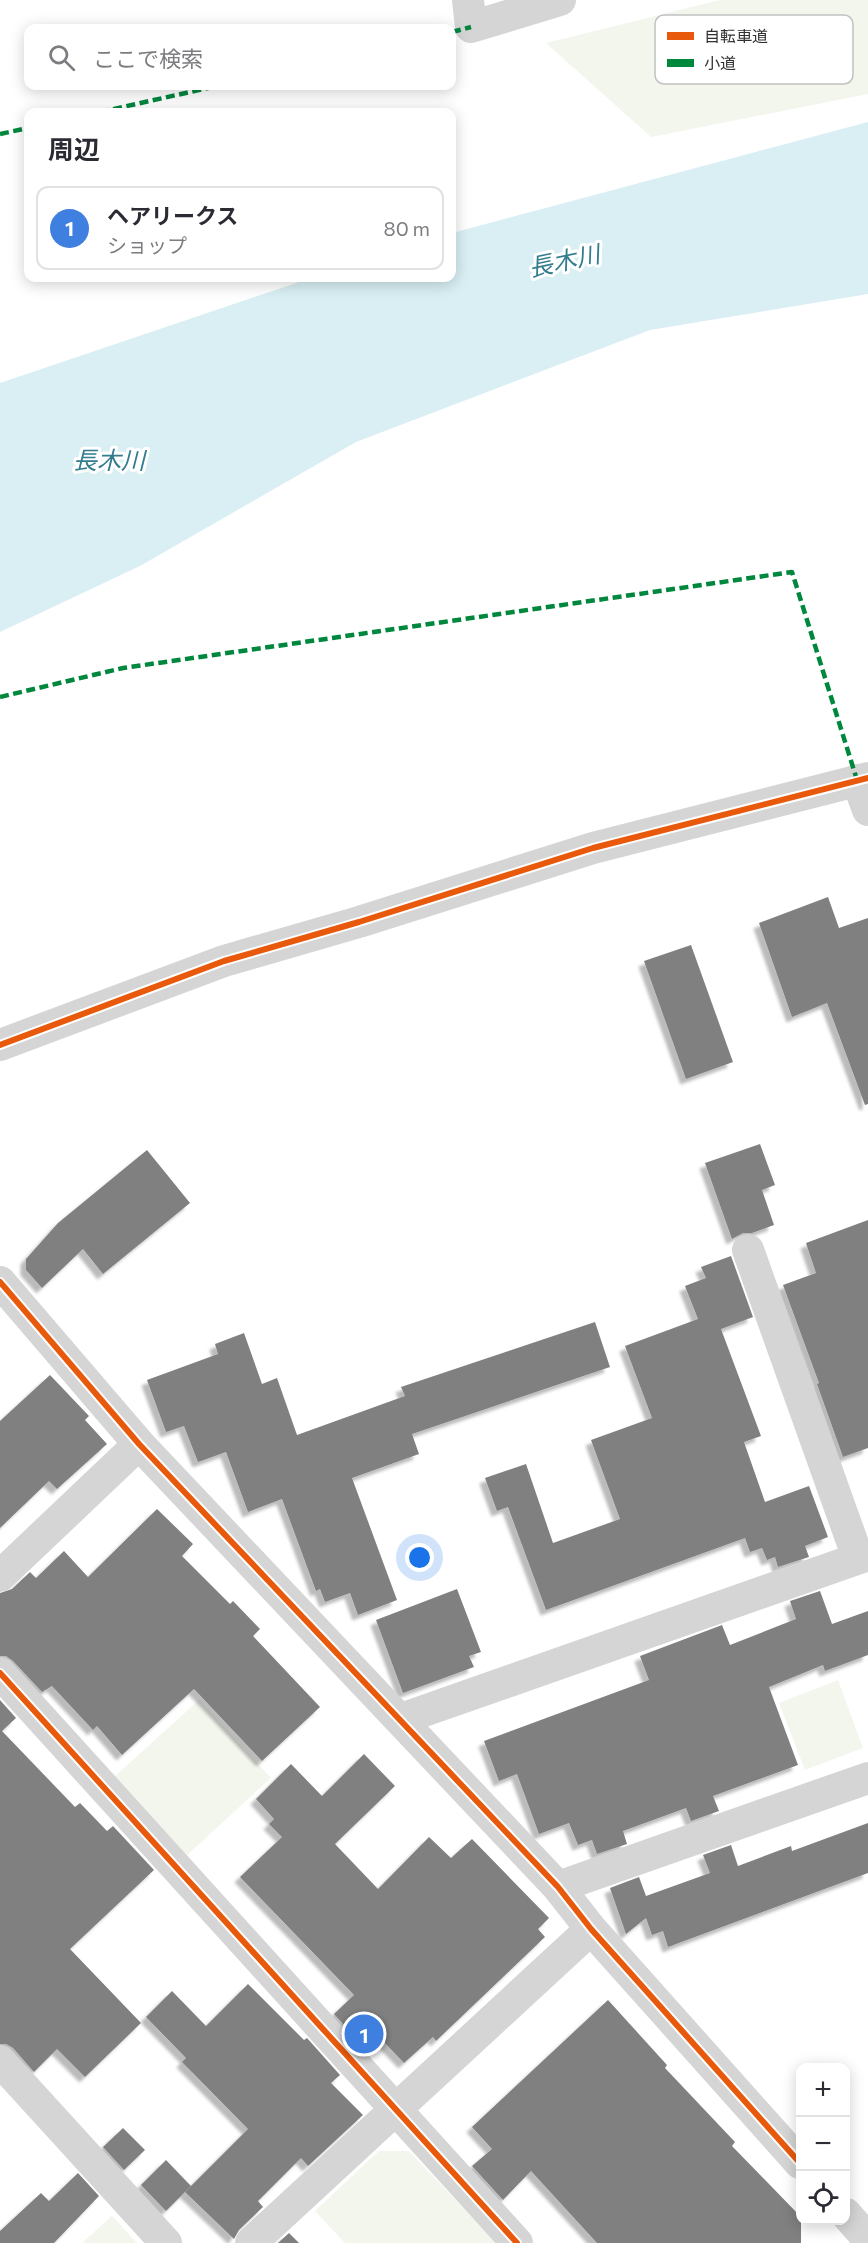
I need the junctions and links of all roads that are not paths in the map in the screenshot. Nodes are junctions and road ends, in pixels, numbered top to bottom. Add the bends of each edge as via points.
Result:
1 (468, 0) edge
2 (560, 0) edge
3 (863, 779) edge
4 (868, 810) edge
5 (0, 1045) edge
6 (748, 1250) dead end
7 (0, 1282) edge
8 (139, 1444) junction
9 (863, 1557) edge
10 (0, 1576) edge
11 (0, 1673) edge
12 (401, 1719) junction
13 (868, 1778) edge
14 (558, 1887) junction
15 (591, 1929) junction
16 (0, 2061) edge
17 (396, 2109) junction
18 (796, 2157) edge
19 (850, 2219) edge
20 (868, 2239) edge
21 (166, 2243) edge
22 (251, 2243) edge
23 (517, 2243) edge

1 - 2 street via 471,27
3 - 4 street
3 - 5 street via 593,848 224,961
6 - 9 street
7 - 8 street
8 - 10 street
8 - 12 street
9 - 12 street
11 - 17 street
12 - 14 street
13 - 14 street
14 - 15 street
15 - 17 street
15 - 18 street
16 - 21 street
17 - 22 street
17 - 23 street
19 - 20 street

